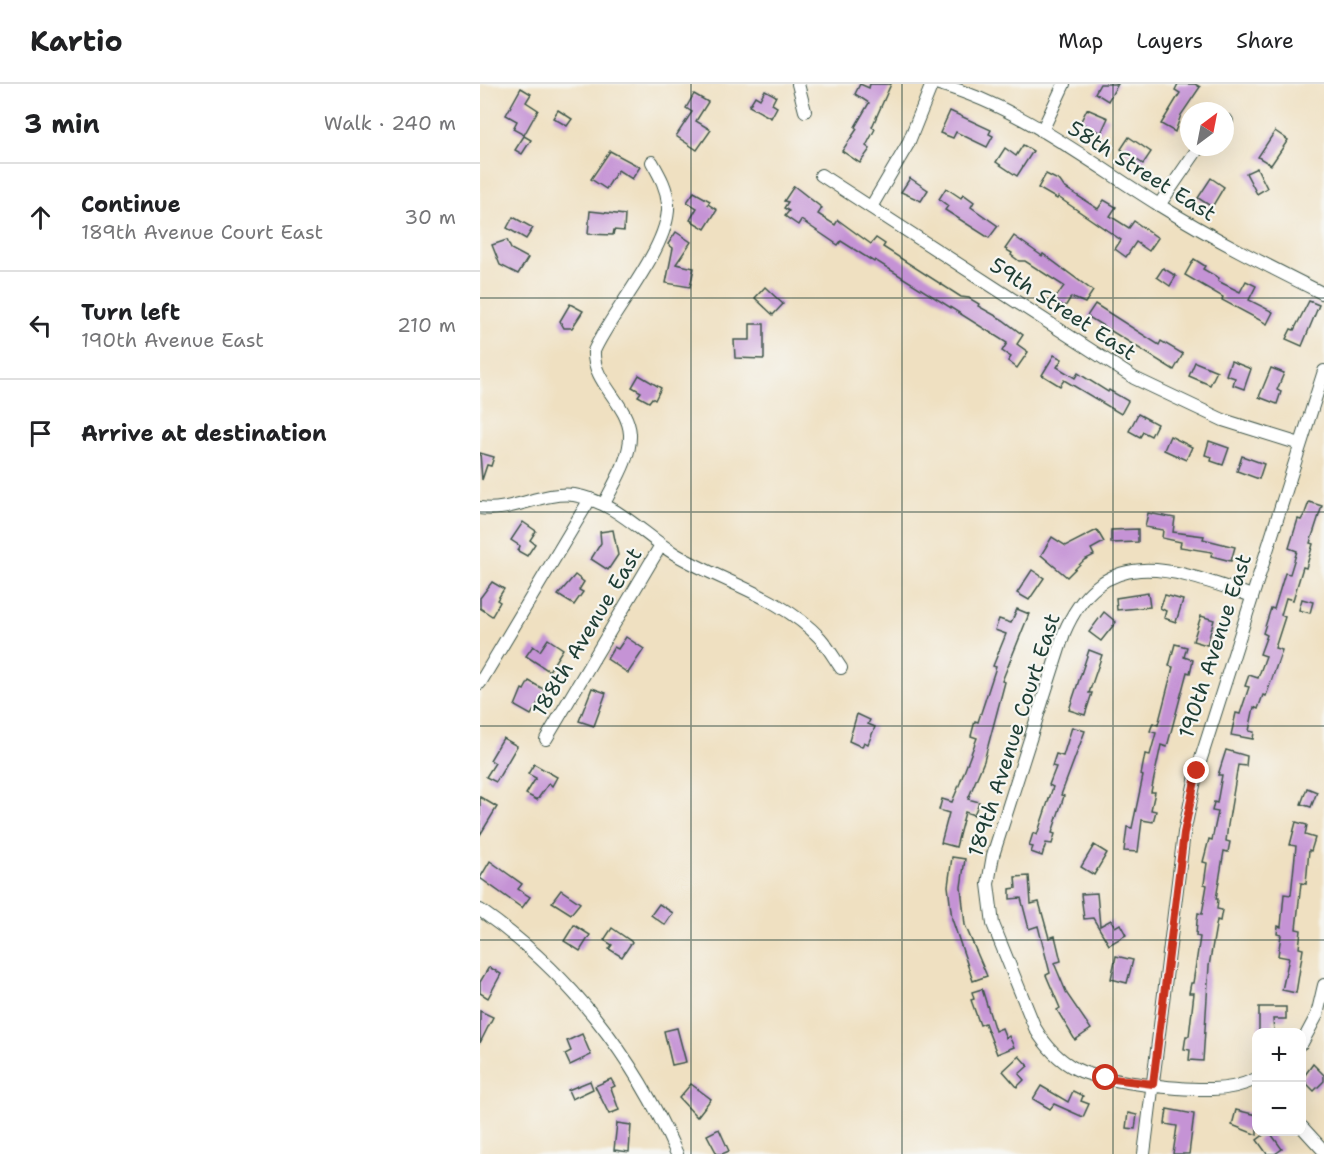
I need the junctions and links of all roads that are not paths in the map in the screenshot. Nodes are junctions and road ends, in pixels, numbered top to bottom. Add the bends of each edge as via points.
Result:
1 (798, 84) edge
2 (932, 84) edge
3 (939, 84) edge
4 (1064, 84) edge
5 (805, 111) dead end
6 (1042, 131) junction
7 (1193, 156) edge
8 (652, 162) dead end
9 (821, 175) dead end
10 (1159, 205) junction
11 (871, 207) junction
12 (1324, 294) edge
13 (1324, 371) edge
14 (1300, 444) junction
15 (590, 499) junction
16 (604, 504) junction
17 (480, 508) edge
18 (661, 545) junction
19 (1252, 596) junction
20 (842, 668) dead end
21 (480, 683) edge
22 (546, 739) dead end
23 (480, 910) edge
24 (1324, 985) edge
25 (1306, 1036) edge
26 (1252, 1080) edge
27 (1153, 1084) junction
28 (1306, 1132) edge
29 (1324, 1152) edge
30 (677, 1154) edge
31 (1144, 1154) edge

1 - 5 street
2 - 11 street via 909,144
3 - 6 street, 58th Street East via 991,103
4 - 6 street
6 - 10 street, 58th Street East
7 - 10 street
8 - 16 street via 664,183 668,206 664,231 594,351 594,367 626,418 630,434
9 - 11 street, 59th Street East
10 - 12 street, 58th Street East via 1223,243
11 - 14 street, 59th Street East via 1134,378 1222,420
13 - 14 street, 190th Avenue East
14 - 19 street, 190th Avenue East
15 - 16 street
15 - 17 street via 561,494
15 - 21 street
16 - 18 street
18 - 20 street via 795,618 820,638
18 - 22 street, 188th Avenue East
19 - 27 street, 190th Avenue East via 1187,813
19 - 27 street, 189th Avenue Court East via 1158,568 1125,573 1090,593 1064,633 990,864 988,894 993,924 1043,1041 1077,1070
23 - 30 street via 532,951 587,1007 640,1079
24 - 25 street via 1317,1015
26 - 27 street, 189th Avenue Court East via 1214,1089
27 - 31 street, 190th Avenue East
28 - 29 street

